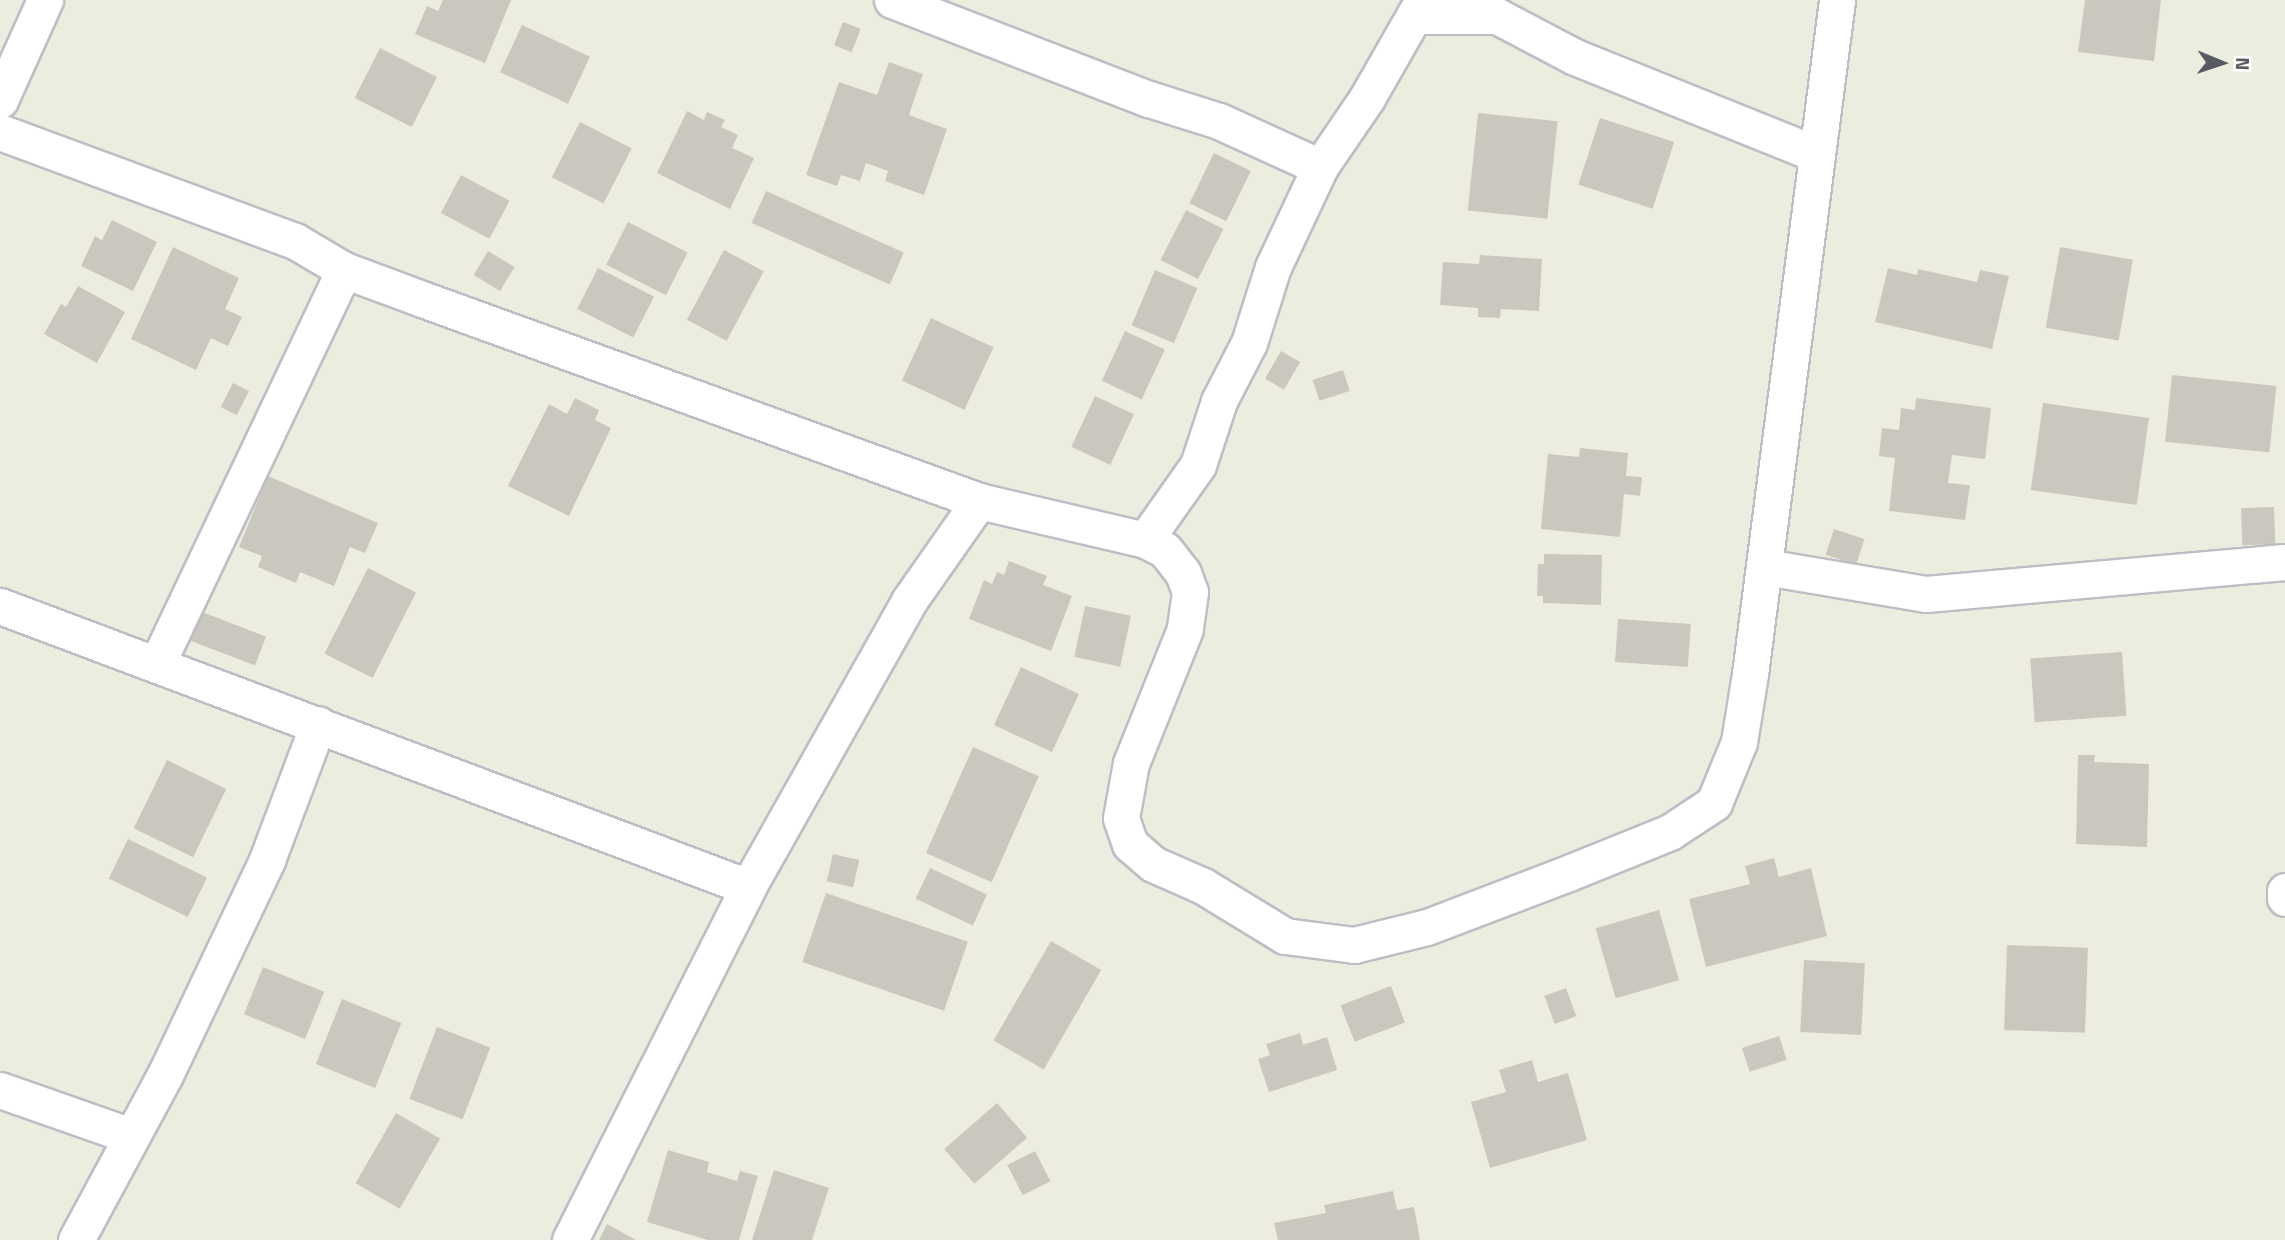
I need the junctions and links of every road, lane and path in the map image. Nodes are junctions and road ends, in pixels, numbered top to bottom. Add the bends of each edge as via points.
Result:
1 (45, 0) edge
2 (892, 0) edge
3 (1837, 0) edge
4 (929, 7) edge
5 (1418, 8) edge
6 (0, 100) edge
7 (0, 132) edge
8 (1814, 153) junction
9 (1320, 167) junction
10 (344, 270) junction
11 (978, 501) junction
12 (1145, 540) junction
13 (2285, 562) edge
14 (1765, 567) junction
15 (0, 606) edge
16 (157, 664) junction
17 (318, 724) junction
18 (748, 887) junction
19 (2285, 891) edge
20 (2285, 898) edge
21 (0, 1090) edge
22 (131, 1136) junction
23 (76, 1240) edge
24 (570, 1240) edge

1 - 6 street
2 - 4 street
3 - 8 street
4 - 9 street via 1149,99 1219,121
5 - 8 street via 1497,16 1575,58
5 - 9 street via 1367,98
7 - 10 street via 295,241
8 - 14 street
9 - 12 street via 1273,267 1249,343 1219,401 1198,465
10 - 11 street
10 - 16 street
11 - 12 street
11 - 18 street via 909,601
12 - 14 street via 1165,550 1183,573 1190,592 1185,629 1131,763 1121,818 1130,844 1153,864 1203,886 1285,936 1354,945 1427,926 1572,872 1670,832 1714,803 1739,741
13 - 14 street via 1926,594
15 - 16 street
16 - 17 street
17 - 18 street
17 - 22 street via 267,860
18 - 24 street
19 - 20 street
21 - 22 street
22 - 23 street

